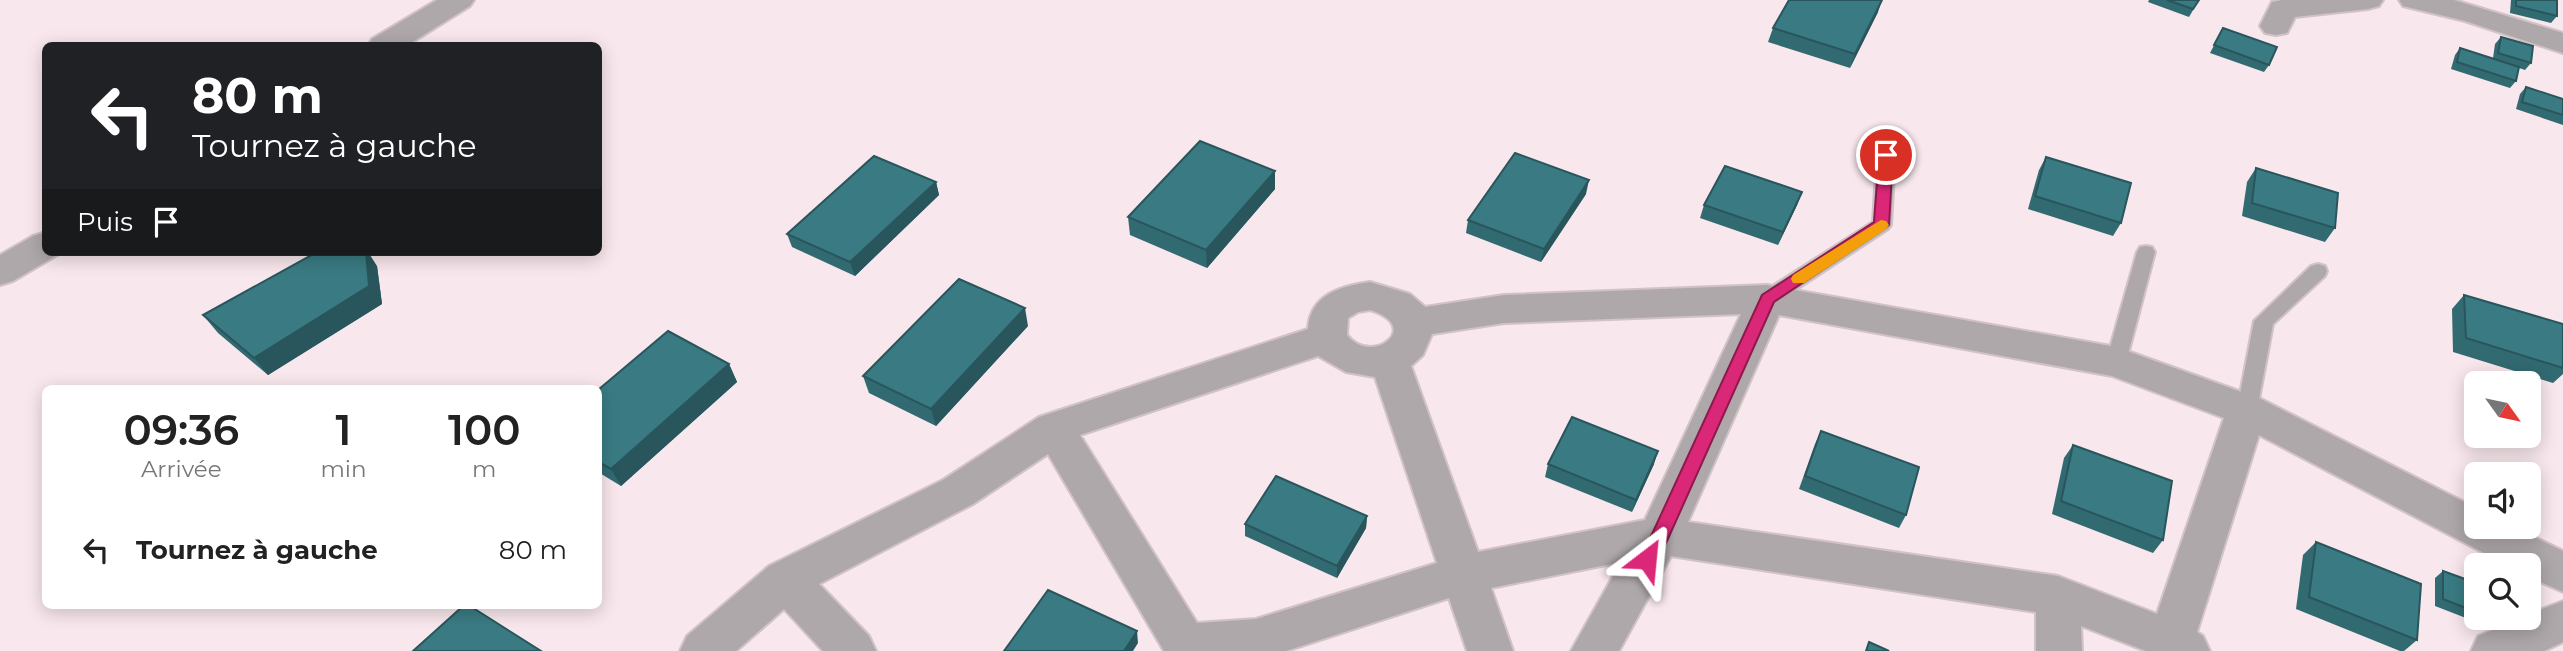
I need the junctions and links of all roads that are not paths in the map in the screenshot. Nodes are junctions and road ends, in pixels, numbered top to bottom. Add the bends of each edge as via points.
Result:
1 (459, 0) edge
2 (2368, 0) edge
3 (2414, 0) edge
4 (2276, 26) dead end
5 (390, 42) edge
6 (2563, 43) edge
7 (1886, 155) dead end
8 (42, 248) edge
9 (2146, 252) dead end
10 (2318, 271) dead end
11 (0, 272) edge
12 (1767, 299) junction
13 (1414, 323) junction
14 (1327, 338) junction
15 (1389, 360) junction
16 (2116, 362) junction
17 (2247, 410) junction
18 (1054, 428) junction
19 (1660, 536) junction
20 (1464, 573) junction
21 (2563, 573) edge
22 (785, 580) junction
23 (2058, 596) junction
24 (2563, 621) edge
25 (2179, 645) edge
26 (703, 651) edge
27 (853, 651) edge
28 (1490, 651) edge
29 (1594, 651) edge
30 (2059, 651) edge
31 (2494, 651) edge

1 - 5 street
2 - 4 street via 2283,9
3 - 6 street
7 - 12 lane via 1882,225
8 - 11 street
9 - 16 lane
10 - 17 lane via 2264,321
12 - 13 street via 1504,309
12 - 16 street
12 - 19 street
13 - 14 street via 1408,312 1385,298 1355,297 1333,309 1327,319
13 - 15 street via 1410,345
14 - 15 street via 1345,356 1374,363
14 - 18 street
15 - 20 street
16 - 17 street
17 - 21 street
17 - 25 street
18 - 20 street via 1185,645 1256,640
18 - 22 street via 958,492
19 - 20 street
19 - 23 street
19 - 29 street
20 - 28 street
22 - 26 street
22 - 27 street
23 - 25 street
23 - 30 street
24 - 31 street

